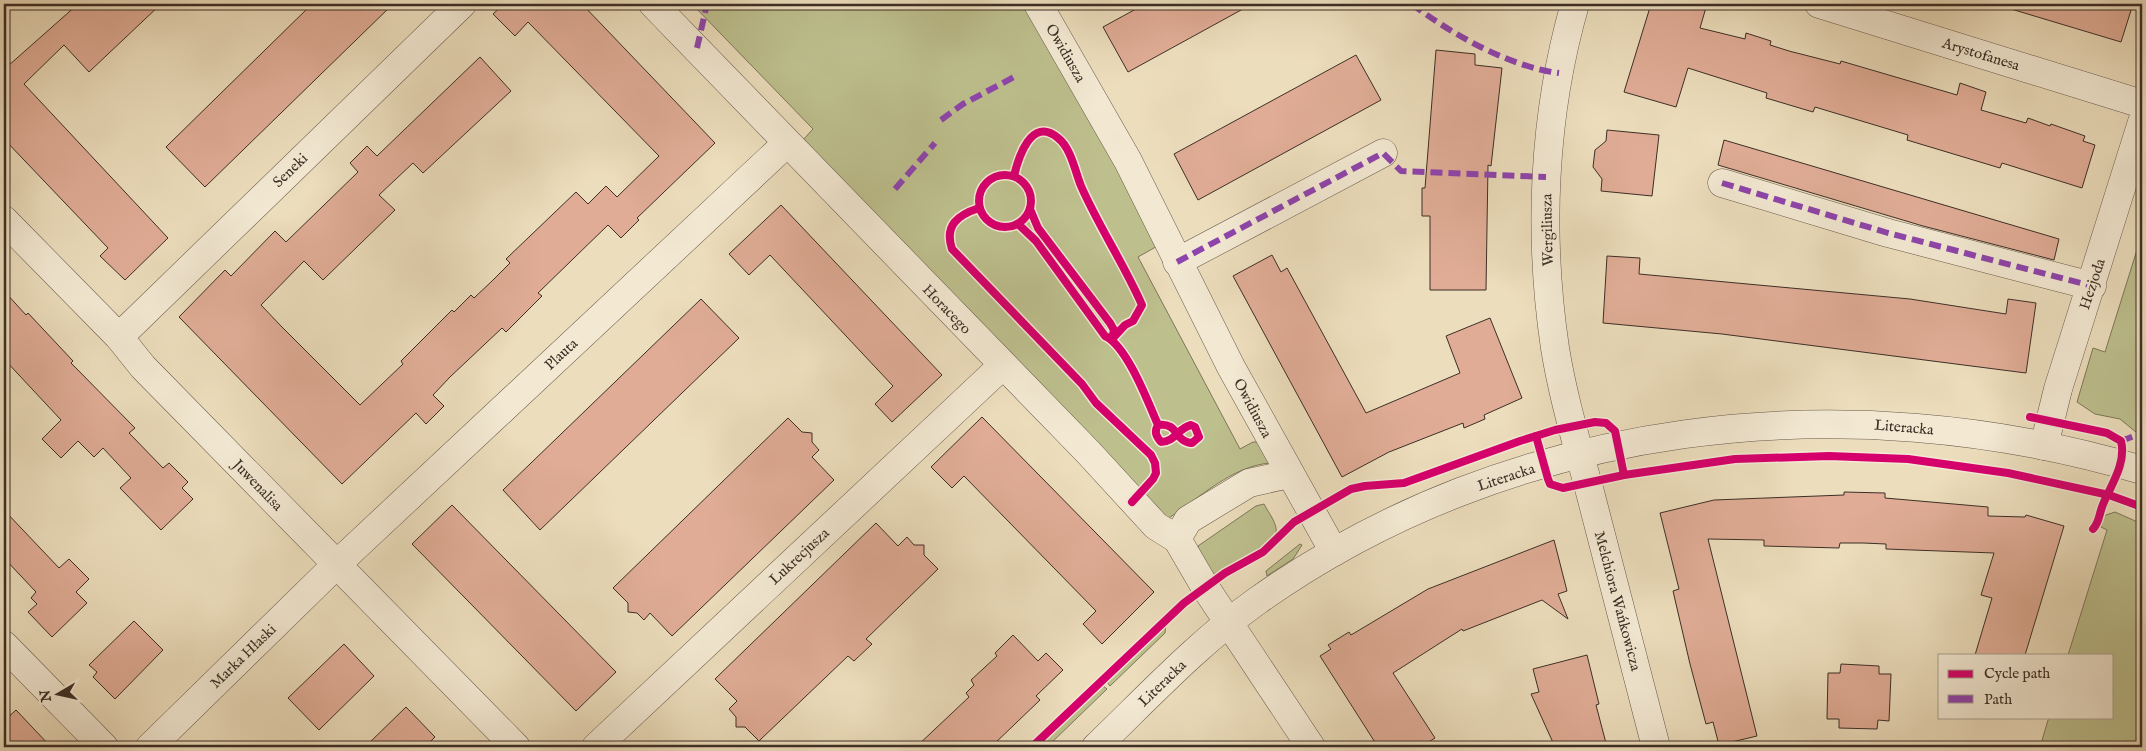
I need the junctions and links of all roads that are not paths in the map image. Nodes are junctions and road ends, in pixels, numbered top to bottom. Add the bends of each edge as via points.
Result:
1 (462, 4) edge
2 (653, 4) edge
3 (1038, 4) edge
4 (1575, 4) edge
5 (1819, 4) edge
6 (2142, 104) edge
7 (2142, 122) edge
8 (787, 143) junction
9 (1383, 153) dead end
10 (1722, 183) dead end
11 (4, 220) edge
12 (1177, 262) junction
13 (2092, 286) junction
14 (118, 337) junction
15 (1002, 366) junction
16 (2044, 446) junction
17 (1579, 455) junction
18 (2142, 470) edge
19 (1289, 474) junction
20 (1177, 539) junction
21 (1334, 552) junction
22 (336, 565) junction
23 (1229, 621) junction
24 (4, 645) edge
25 (104, 747) edge
26 (150, 747) edge
27 (516, 747) edge
28 (596, 747) edge
29 (1096, 747) edge
30 (1311, 747) edge
31 (1656, 747) edge

1 - 14 street, Seneki
2 - 8 street, Horacego
3 - 12 street, Owidiusza via 1128,162
4 - 17 street, Wergiliusza via 1554,104 1546,178 1546,269 1555,348
5 - 6 street, Arystofanesa
7 - 13 street, Hezjoda
8 - 15 street, Horacego
8 - 22 street, Plauta
9 - 12 street
10 - 13 street via 1888,233
11 - 14 street, Juwenalisa
12 - 19 street, Owidiusza
13 - 16 street, Hezjoda via 2058,389
14 - 22 street, Juwenalisa via 143,367
15 - 20 street, Horacego via 1156,526
15 - 28 street, Lukrecjusza
16 - 17 street, Literacka via 1908,427 1807,424 1703,430
16 - 18 street, Literacka
17 - 21 street, Literacka via 1500,477 1454,494
17 - 31 street, Melchiora Wańkowicza
19 - 20 street via 1249,483 1188,520
19 - 21 street, Owidiusza
20 - 23 street, Horacego
21 - 23 street, Literacka
22 - 26 street, Marka Hłaski
22 - 27 street, Juwenalisa
23 - 29 street, Literacka
23 - 30 street, Horacego
24 - 25 street

